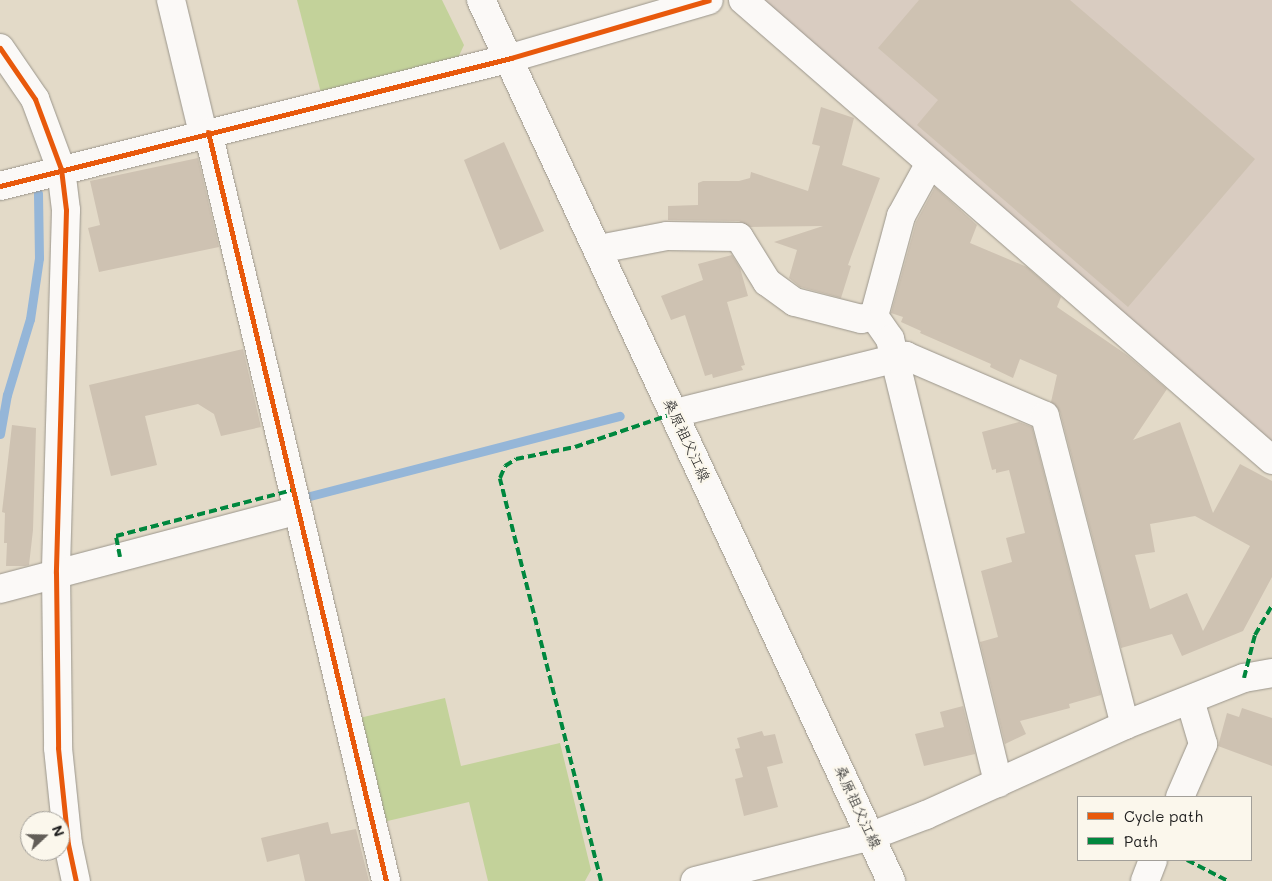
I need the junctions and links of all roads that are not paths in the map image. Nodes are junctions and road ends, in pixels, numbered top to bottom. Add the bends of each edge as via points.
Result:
1 (171, 0) edge
2 (481, 0) edge
3 (709, 0) edge
4 (743, 0) edge
5 (0, 48) edge
6 (511, 58) junction
7 (206, 133) junction
8 (930, 163) junction
9 (61, 170) junction
10 (0, 186) edge
11 (599, 249) junction
12 (874, 316) junction
13 (895, 359) junction
14 (675, 413) junction
15 (1272, 460) edge
16 (298, 510) junction
17 (56, 573) junction
18 (0, 589) edge
19 (1272, 673) edge
20 (1190, 700) junction
21 (1125, 725) junction
22 (998, 783) junction
23 (1180, 796) edge
24 (871, 836) junction
25 (1153, 861) edge
26 (76, 881) edge
27 (386, 881) edge
28 (695, 881) edge
29 (891, 881) edge
30 (1145, 881) edge

1 - 7 street
2 - 6 street, 桑原祖父江線
3 - 6 street
4 - 8 street
5 - 9 street via 35,99
6 - 7 street
6 - 11 street, 桑原祖父江線
7 - 9 street
7 - 16 street
8 - 12 street via 901,216
8 - 15 street
9 - 10 street
9 - 17 street via 66,210
11 - 12 street via 667,236 739,237 767,282 795,302 861,319
11 - 14 street, 桑原祖父江線
12 - 13 street via 890,340
13 - 14 street
13 - 21 street via 906,356 1045,416
13 - 22 street
14 - 24 street, 桑原祖父江線
16 - 17 street
16 - 27 street
17 - 18 street
17 - 26 street via 58,748 68,844
19 - 20 street via 1244,678
20 - 21 street
20 - 23 street via 1202,744
21 - 22 street
22 - 24 street
24 - 28 street
24 - 29 street, 桑原祖父江線
25 - 30 street

